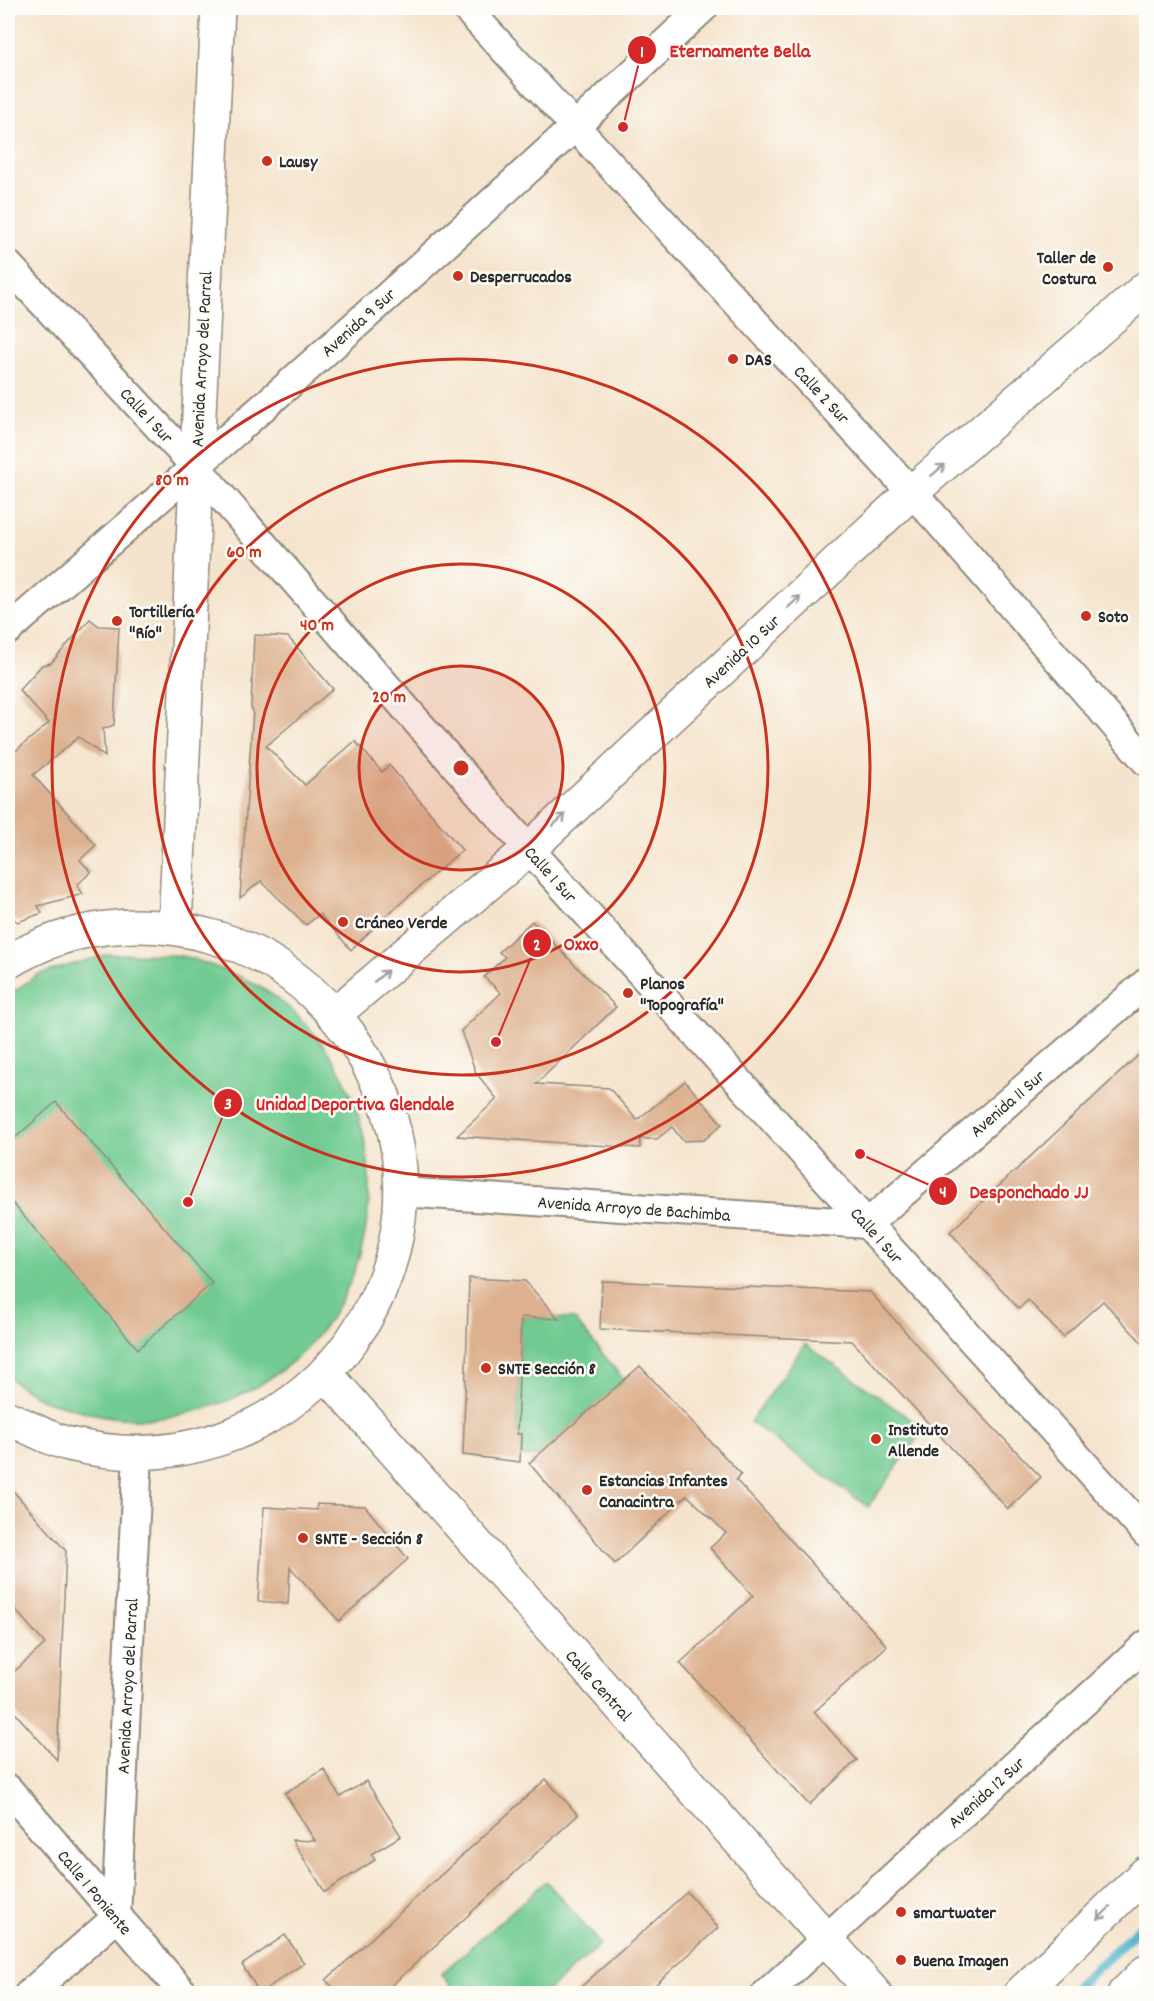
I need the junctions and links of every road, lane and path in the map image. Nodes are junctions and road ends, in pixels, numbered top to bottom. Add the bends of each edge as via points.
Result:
1 (218, 8) edge
2 (465, 8) edge
3 (703, 8) edge
4 (575, 127) junction
5 (8, 265) edge
6 (1146, 288) edge
7 (196, 467) junction
8 (911, 493) junction
9 (8, 630) edge
10 (1146, 761) edge
11 (528, 849) junction
12 (175, 927) junction
13 (8, 962) edge
14 (1146, 983) edge
15 (336, 1013) junction
16 (402, 1192) junction
17 (867, 1224) junction
18 (326, 1374) junction
19 (8, 1418) edge
20 (138, 1454) junction
21 (1146, 1533) edge
22 (1146, 1645) edge
23 (8, 1789) edge
24 (1146, 1873) edge
25 (116, 1918) junction
26 (825, 1939) junction
27 (1146, 1972) edge
28 (29, 1994) edge
29 (184, 1994) edge
30 (766, 1994) edge
31 (874, 1994) edge
32 (1020, 1994) edge
33 (1124, 1994) edge

1 - 7 main road, Avenida Arroyo del Parral
2 - 4 street, Calle 2 Sur
3 - 4 street, Avenida 9 Sur
4 - 7 street, Avenida 9 Sur
4 - 8 street, Calle 2 Sur
5 - 7 street, Calle 1 Sur
8 -> 6 main road, Avenida 10 Sur
7 - 9 street, Avenida 9 Sur
7 - 11 street, Calle 1 Sur
7 - 12 main road, Avenida Arroyo del Parral
8 - 10 street, Calle 2 Sur
11 -> 8 main road, Avenida 10 Sur
15 -> 11 main road, Avenida 10 Sur
11 - 17 street, Calle 1 Sur
12 - 13 main road via 104,926 36,945
12 - 15 main road via 235,943 290,972
14 - 17 street, Avenida 11 Sur
15 - 16 main road via 376,1077 394,1128
16 - 17 street, Avenida Arroyo de Bachimba
16 - 18 main road via 392,1259 384,1279 366,1321
17 - 21 street, Calle 1 Sur
18 - 20 main road via 286,1408 240,1433 190,1449
18 - 26 main road, Calle Central
19 - 20 main road via 67,1444
20 - 25 street, Avenida Arroyo del Parral
22 - 26 street, Avenida 12 Sur
23 - 25 street, Calle 1 Poniente
24 -> 32 main road
25 - 28 street
25 - 29 street, Calle 1 Poniente
26 - 30 street, Avenida 12 Sur
26 - 31 main road, Calle Central
27 - 33 main road

